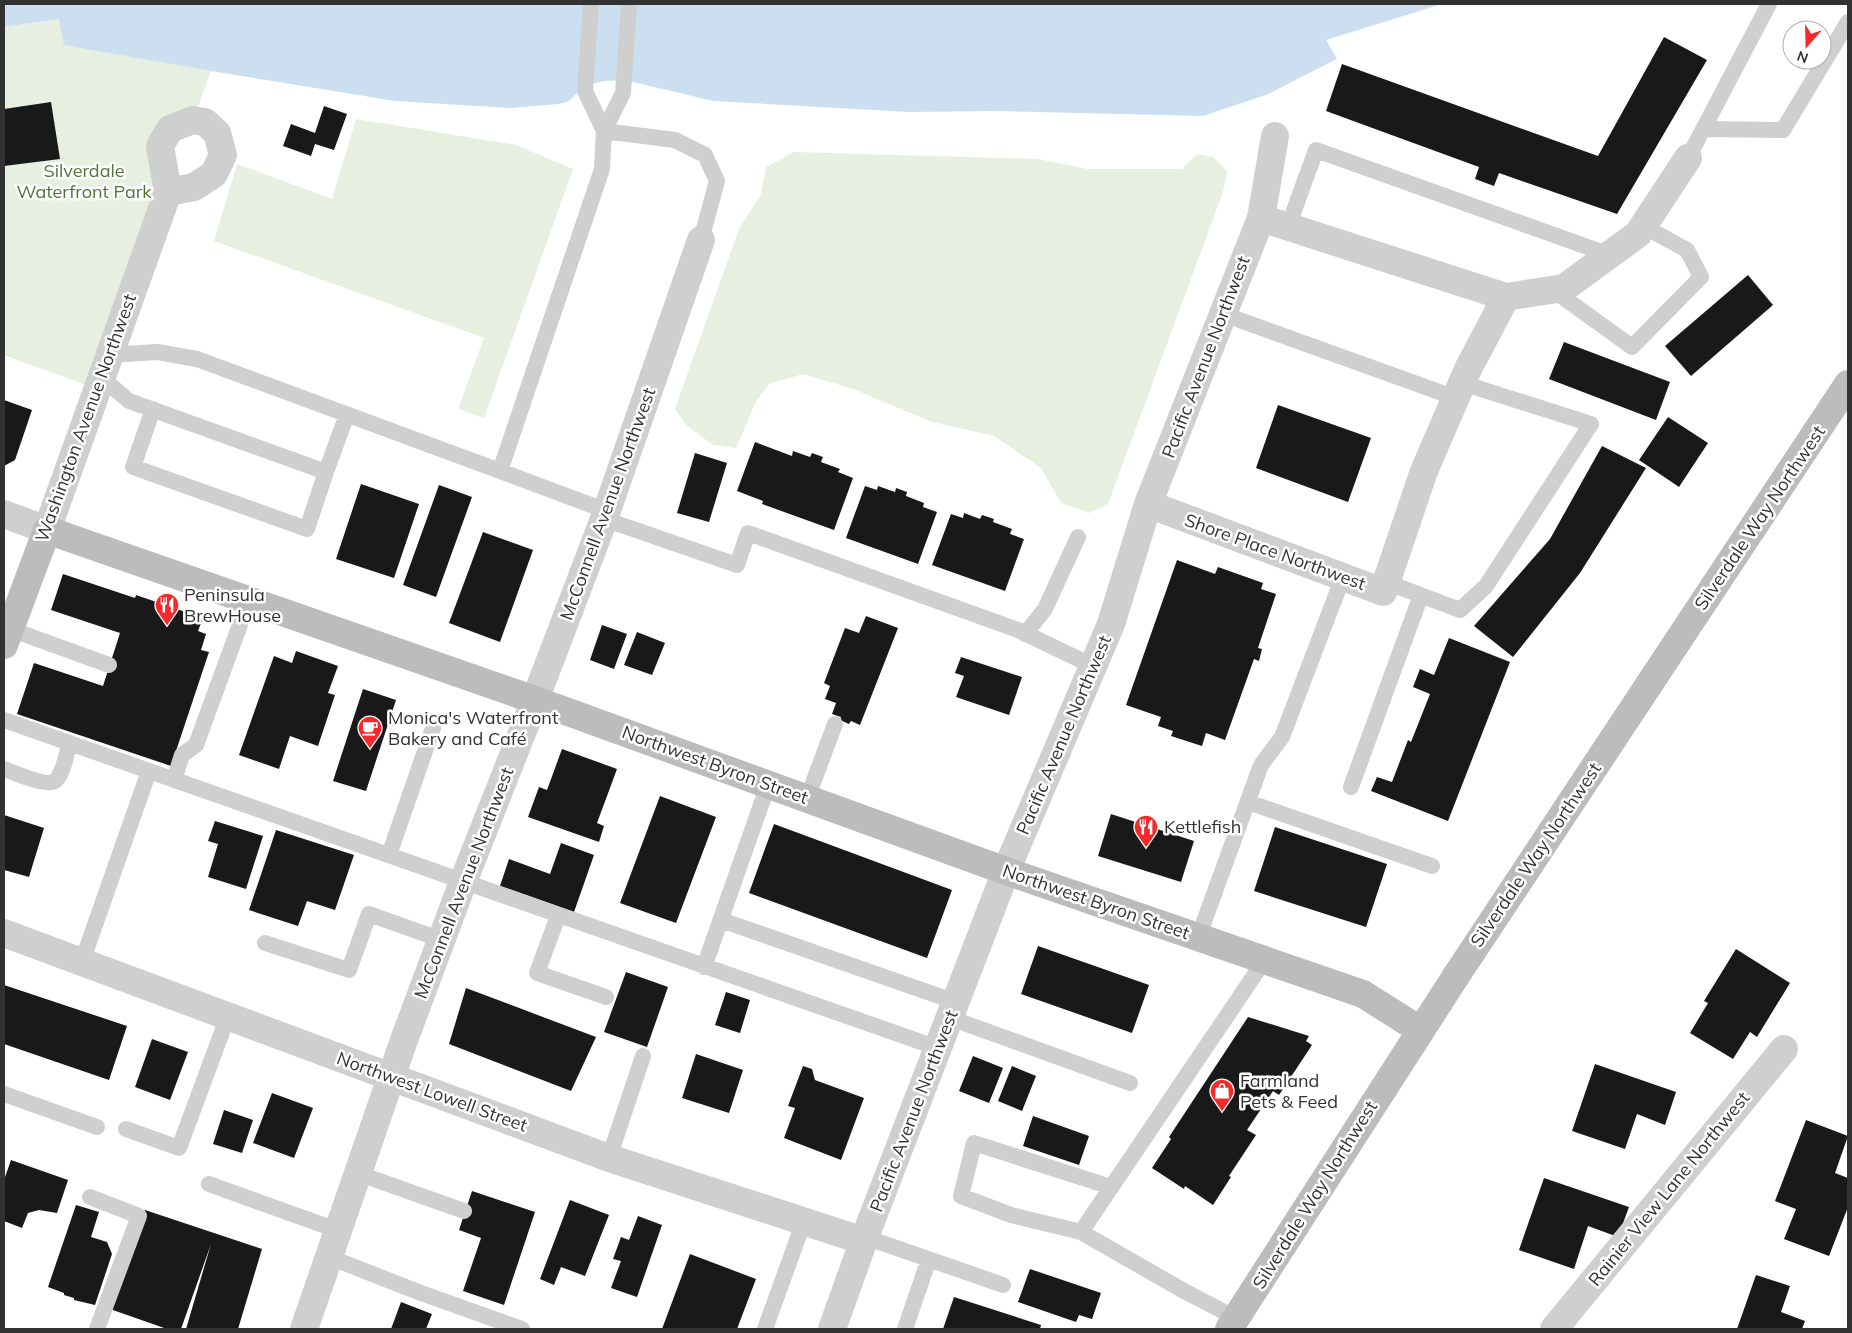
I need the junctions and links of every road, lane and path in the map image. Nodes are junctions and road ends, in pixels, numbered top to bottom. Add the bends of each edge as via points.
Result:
1 (590, 4) edge
2 (629, 4) edge
3 (1769, 4) edge
4 (1848, 22) edge
5 (1703, 129) junction
6 (604, 131) junction
7 (1275, 136) dead end
8 (1688, 158) joint
9 (168, 192) dead end
10 (1261, 218) junction
11 (1643, 226) junction
12 (1288, 227) junction
13 (702, 240) joint
14 (1610, 254) junction
15 (1553, 290) junction
16 (1506, 298) junction
17 (1223, 314) junction
18 (106, 366) junction
19 (1848, 384) edge
20 (1459, 390) junction
21 (153, 409) junction
22 (347, 414) junction
23 (500, 471) junction
24 (326, 472) junction
25 (1148, 504) junction
26 (4, 514) edge
27 (606, 515) junction
28 (47, 530) junction
29 (1078, 537) dead end
30 (1343, 577) junction
31 (1386, 582) junction
32 (1421, 595) junction
33 (249, 600) junction
34 (1025, 634) junction
35 (7, 637) edge
36 (109, 665) dead end
37 (1093, 666) junction
38 (535, 700) junction
39 (4, 720) edge
40 (835, 724) dead end
41 (433, 728) dead end
42 (70, 743) junction
43 (4, 769) edge
44 (149, 771) junction
45 (174, 780) junction
46 (768, 784) junction
47 (1351, 787) dead end
48 (807, 799) junction
49 (1248, 802) junction
50 (389, 855) junction
51 (1432, 866) dead end
52 (1006, 871) junction
53 (463, 882) junction
54 (558, 916) junction
55 (722, 920) junction
56 (4, 933) edge
57 (1198, 938) junction
58 (442, 940) junction
59 (265, 943) dead end
60 (1264, 961) junction
61 (82, 962) junction
62 (704, 967) junction
63 (606, 997) dead end
64 (953, 1010) junction
65 (228, 1016) junction
66 (1420, 1030) junction
67 (938, 1048) junction
68 (1784, 1049) dead end
69 (643, 1056) dead end
70 (391, 1076) junction
71 (1130, 1083) dead end
72 (4, 1094) edge
73 (97, 1127) dead end
74 (126, 1129) dead end
75 (609, 1158) junction
76 (357, 1173) junction
77 (209, 1184) dead end
78 (1111, 1187) junction
79 (90, 1197) dead end
80 (464, 1211) dead end
81 (804, 1221) junction
82 (337, 1230) junction
83 (1081, 1232) junction
84 (864, 1239) junction
85 (328, 1256) junction
86 (929, 1259) junction
87 (1002, 1285) dead end
88 (1232, 1324) edge
89 (97, 1329) edge
90 (304, 1329) edge
91 (522, 1329) edge
92 (765, 1329) edge
93 (832, 1329) edge
94 (905, 1329) edge
95 (1554, 1329) edge

1 - 6 lane via 585,91
2 - 6 lane via 623,93
3 - 5 lane
4 - 5 lane via 1783,130
5 - 8 lane
6 - 13 lane via 675,140 705,155 717,181
6 - 23 lane via 602,170
7 - 10 street, Pacific Avenue Northwest
8 - 11 street
9 - 18 street, Washington Avenue Northwest
10 - 12 street
10 - 17 street, Pacific Avenue Northwest
11 - 14 street via 1638,234
11 - 15 lane via 1687,250 1701,277 1632,347
12 - 14 lane via 1316,150
12 - 16 street
13 - 27 street, McConnell Avenue Northwest
14 - 15 street via 1564,288
15 - 16 street
16 - 20 street, Shore Place Northwest
17 - 20 lane
17 - 25 street, Pacific Avenue Northwest
18 - 21 lane via 129,400
18 - 22 lane via 157,352 197,359
18 - 28 street, Washington Avenue Northwest
19 - 66 street, Silverdale Way Northwest
20 - 31 street, Shore Place Northwest via 1424,471
20 - 32 lane via 1591,424 1486,586 1460,610
21 - 24 lane
21 - 24 lane via 133,467 307,529
22 - 23 lane
22 - 24 lane
23 - 27 lane
25 - 30 street, Shore Place Northwest
25 - 37 street, Pacific Avenue Northwest via 1111,624
26 - 28 street, Northwest Byron Street
27 - 34 lane via 737,565 748,533
27 - 38 street, McConnell Avenue Northwest
28 - 33 street, Northwest Byron Street
28 - 35 street, Washington Avenue Northwest
29 - 34 lane via 1045,609
30 - 31 street, Shore Place Northwest via 1383,592
30 - 49 lane via 1282,737 1261,765
31 - 32 lane
32 - 47 lane
33 - 38 street, Northwest Byron Street
33 - 45 lane via 196,745 182,756
34 - 37 lane
35 - 36 lane
37 - 52 street, Pacific Avenue Northwest
38 - 46 street, Northwest Byron Street
38 - 53 street, McConnell Avenue Northwest
39 - 42 lane
40 - 48 lane
41 - 50 lane
42 - 43 lane via 60,774 48,784
42 - 44 lane
44 - 45 lane
44 - 61 lane
45 - 50 lane
46 - 48 street, Northwest Byron Street
46 - 55 lane
48 - 52 street, Northwest Byron Street
49 - 51 lane
49 - 57 lane
50 - 53 lane
52 - 57 street, Northwest Byron Street
52 - 64 street, Pacific Avenue Northwest
53 - 54 lane
53 - 58 street, McConnell Avenue Northwest
54 - 62 lane
54 - 63 lane via 537,973
55 - 62 lane
55 - 64 lane
56 - 61 street, Northwest Lowell Street
57 - 60 street, Northwest Byron Street
58 - 59 lane via 369,914 349,970
58 - 70 street, McConnell Avenue Northwest
60 - 66 street, Northwest Byron Street via 1363,994
60 - 78 lane
61 - 65 street, Northwest Lowell Street
62 - 67 lane
64 - 67 street, Pacific Avenue Northwest
64 - 71 lane
65 - 70 street, Northwest Lowell Street
65 - 74 lane via 180,1148
66 - 88 street, Silverdale Way Northwest
67 - 84 street, Pacific Avenue Northwest
68 - 95 street, Rainier View Lane Northwest
69 - 75 lane
70 - 75 street, Northwest Lowell Street
70 - 76 street, McConnell Avenue Northwest
72 - 73 lane
75 - 81 street, Northwest Lowell Street
76 - 80 lane
76 - 82 street, McConnell Avenue Northwest
77 - 82 lane
78 - 83 lane
78 - 83 lane via 974,1144 961,1196 1011,1215
79 - 89 lane via 139,1216
81 - 84 street, Northwest Lowell Street
81 - 92 lane
82 - 85 street, McConnell Avenue Northwest
83 - 88 lane via 1184,1291
84 - 86 lane
84 - 93 street, Pacific Avenue Northwest
85 - 90 street, McConnell Avenue Northwest
85 - 91 lane
86 - 87 lane
86 - 94 lane

